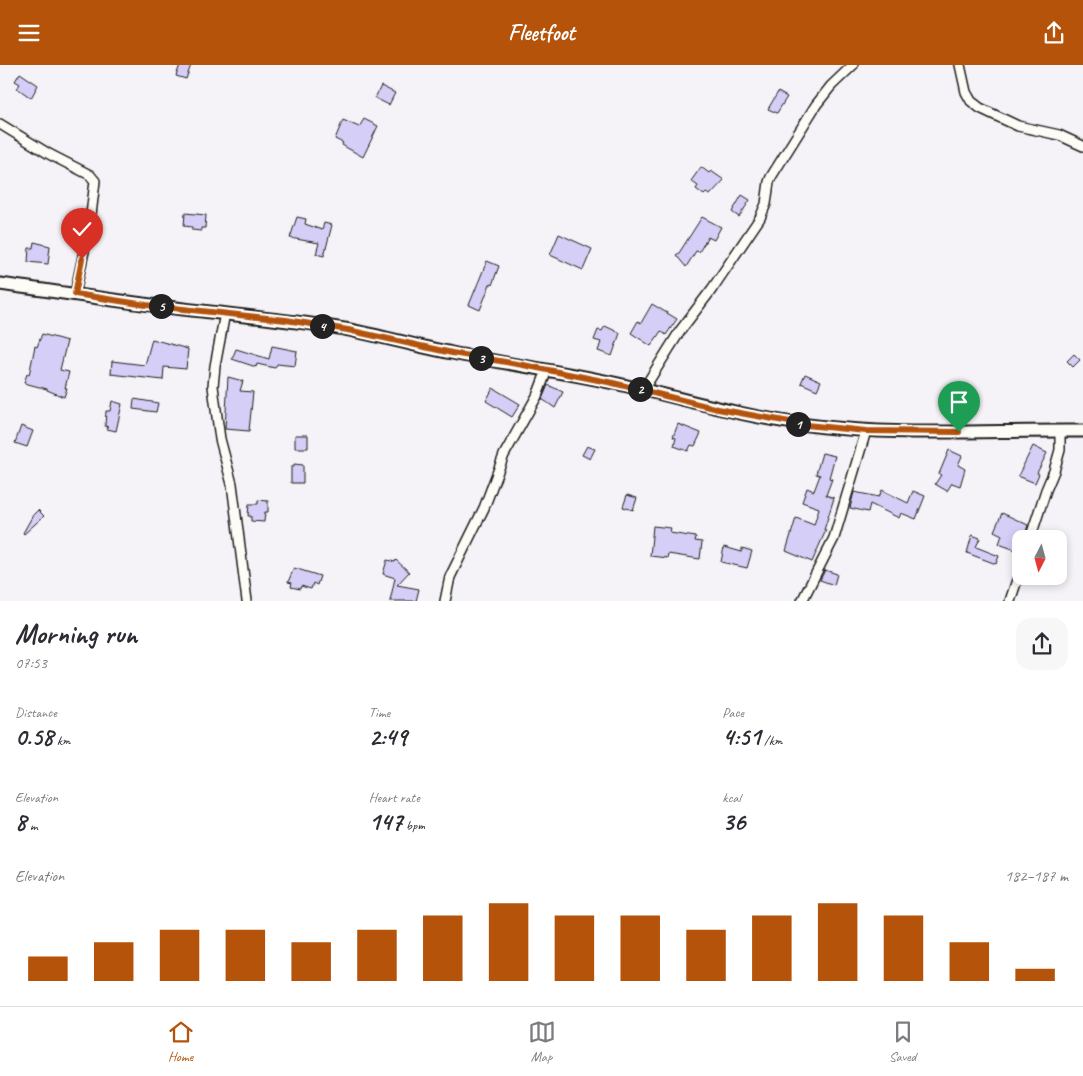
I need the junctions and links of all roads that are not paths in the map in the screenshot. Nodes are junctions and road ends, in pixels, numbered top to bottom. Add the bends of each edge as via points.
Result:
1 (854, 65) edge
2 (960, 65) edge
3 (0, 124) edge
4 (1083, 147) edge
5 (0, 283) edge
6 (75, 294) junction
7 (225, 313) junction
8 (547, 370) junction
9 (643, 390) junction
10 (866, 431) junction
11 (1060, 431) junction
12 (1083, 431) edge
13 (1033, 530) edge
14 (1015, 585) edge
15 (247, 601) edge
16 (445, 601) edge
17 (802, 601) edge
18 (1010, 601) edge

1 - 9 street via 816,105 769,182 760,218 680,331
2 - 4 street via 966,92 980,108 1018,126 1059,135
3 - 6 street via 90,175 95,181
5 - 6 street
6 - 7 street
7 - 8 street via 348,330
7 - 15 street via 215,366 214,402 232,484
8 - 9 street
8 - 16 street via 537,396 504,455 484,508 450,577
9 - 10 street via 772,419
10 - 11 street
10 - 17 street via 834,538
11 - 12 street
11 - 13 street via 1060,450
14 - 18 street

